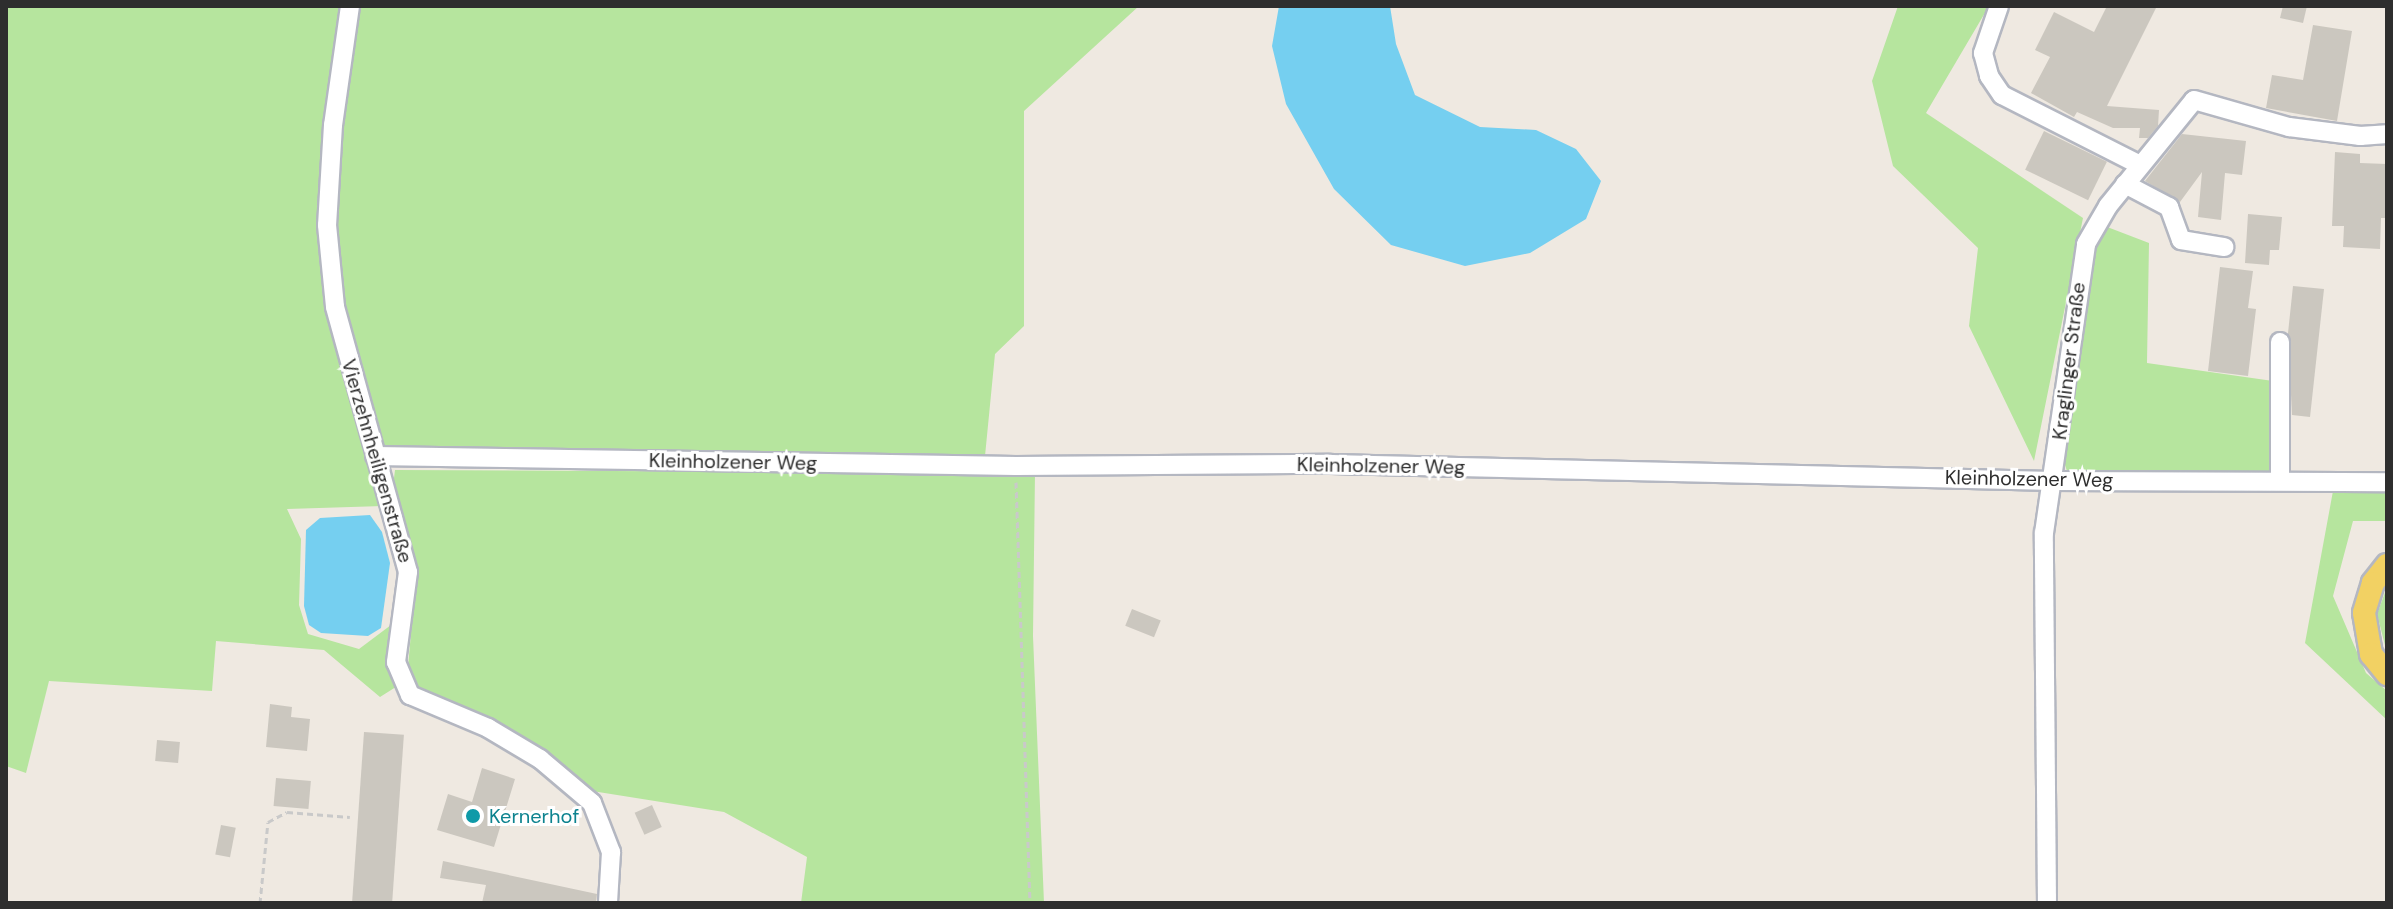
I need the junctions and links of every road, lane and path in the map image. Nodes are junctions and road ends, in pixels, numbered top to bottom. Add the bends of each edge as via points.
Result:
1 (350, 6) edge
2 (1999, 6) edge
3 (2387, 134) edge
4 (2140, 165) junction
5 (2125, 184) junction
6 (2224, 247) dead end
7 (2280, 342) dead end
8 (375, 456) junction
9 (1016, 466) junction
10 (2280, 480) junction
11 (2053, 481) junction
12 (2387, 482) edge
13 (2387, 565) edge
14 (2387, 674) edge
15 (350, 817) dead end
16 (260, 903) edge
17 (608, 903) edge
18 (1030, 903) edge
19 (2047, 903) edge

1 - 8 street, Vierzehnheiligenstraße via 333,125 327,225 335,307
2 - 4 street via 1983,53 1989,76 2002,95
3 - 4 street, Kraglinger Straße via 2289,127 2194,100
4 - 5 street, Kraglinger Straße
5 - 6 street via 2169,207 2181,240
5 - 11 street, Kraglinger Straße via 2086,244
7 - 10 street
8 - 9 street, Kleinholzener Weg
8 - 17 street, Vierzehnheiligenstraße via 408,572 396,662 410,695 488,728 540,759 592,803 611,852
9 - 11 street, Kleinholzener Weg via 1331,464
9 - 18 path
10 - 11 street, Kleinholzener Weg
10 - 12 street, Kleinholzener Weg
11 - 19 street, Kraglinger Straße via 2042,603
13 - 14 main road via 2373,583 2364,613 2371,654
15 - 16 path via 287,812 268,822

